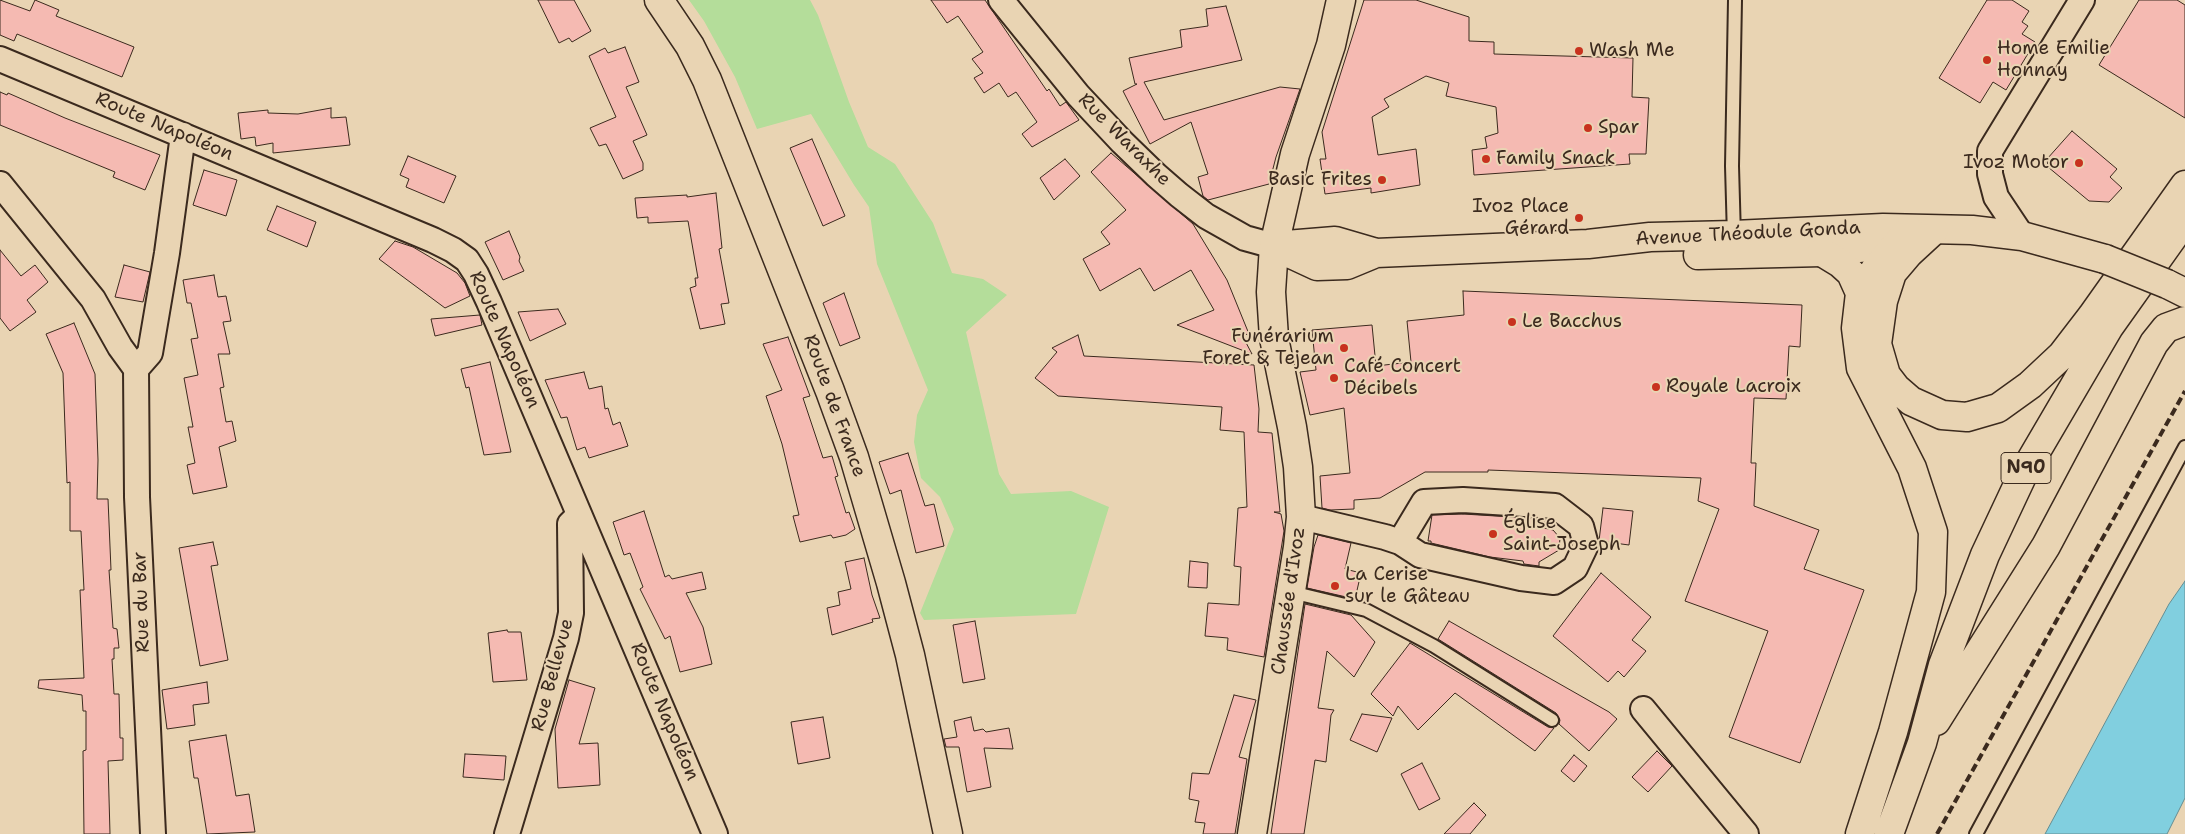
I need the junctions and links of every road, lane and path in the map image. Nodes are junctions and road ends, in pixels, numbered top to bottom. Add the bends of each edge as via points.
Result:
1 (659, 0) edge
2 (1001, 0) edge
3 (1341, 0) edge
4 (1735, 0) edge
5 (2082, 0) edge
6 (0, 59) edge
7 (183, 135) junction
8 (0, 184) edge
9 (2185, 186) edge
10 (2185, 220) edge
11 (1921, 230) junction
12 (2022, 236) junction
13 (1734, 245) junction
14 (1274, 246) junction
15 (1822, 252) junction
16 (2180, 290) edge
17 (1860, 293) junction
18 (2092, 316) junction
19 (2185, 321) edge
20 (136, 369) junction
21 (2185, 447) edge
22 (579, 515) junction
23 (1301, 518) junction
24 (1400, 542) junction
25 (1291, 592) junction
26 (1643, 708) dead end
27 (1552, 720) dead end
28 (1893, 732) junction
29 (1922, 743) junction
30 (153, 834) edge
31 (507, 834) edge
32 (715, 834) edge
33 (948, 834) edge
34 (1252, 834) edge
35 (1746, 834) edge
36 (1860, 834) edge
37 (1890, 834) edge
38 (1976, 834) edge

1 - 33 main road, Route de France via 708,80 854,457 910,655
2 - 14 street, Rue Waraxhe via 1078,95 1156,175 1206,216 1245,238
3 - 14 main road, Chaussée d'Ivoz via 1331,45 1295,154
4 - 13 lane
5 - 12 street via 1990,151 1990,174 1996,197
6 - 7 street, Route Napoléon
7 - 20 street via 150,353
7 - 22 street, Route Napoléon via 433,240 467,260 489,302
8 - 20 street via 92,299
9 - 18 main road, N90
10 - 29 main road, N90 via 2109,327 2024,472 1985,555 1943,665
11 - 12 main road, Avenue Théodule Gonda via 1972,230
11 - 13 main road, Avenue Théodule Gonda via 1883,228
11 - 15 main road, Avenue Théodule Gonda via 1877,246
11 - 17 main road via 1876,268
11 - 18 main road via 1909,253 1892,273 1883,301 1877,344 1886,375 1911,401 1942,415 1967,417 1998,408 2030,385 2062,355
12 - 16 main road, Avenue Théodule Gonda, bridge via 2106,259
13 - 14 main road, Avenue Théodule Gonda via 1632,253 1588,244 1376,254 1347,265 1317,266
13 - 15 main road, Avenue Théodule Gonda
14 - 23 main road, Chaussée d'Ivoz via 1271,292 1274,338 1292,427
15 - 17 main road via 1851,273
17 - 28 main road via 1856,328 1861,368 1912,468 1933,532 1931,592
18 - 28 main road, N90 via 1988,509
19 - 29 main road via 2166,328 2154,343 2046,546
20 - 30 street, Rue du Bar via 138,497
21 - 38 lane
22 - 31 street, Rue Bellevue via 570,524 571,614 566,638
22 - 32 street, Route Napoléon
23 - 24 street
23 - 25 main road, Chaussée d'Ivoz
24 - 24 street via 1420,555 1521,578 1554,582 1575,568 1586,545 1581,526 1555,506 1463,500 1424,502
25 - 27 lane via 1366,610 1434,646
25 - 34 main road, Chaussée d'Ivoz
26 - 35 street
28 - 36 main road, N90
29 - 37 main road, N90

